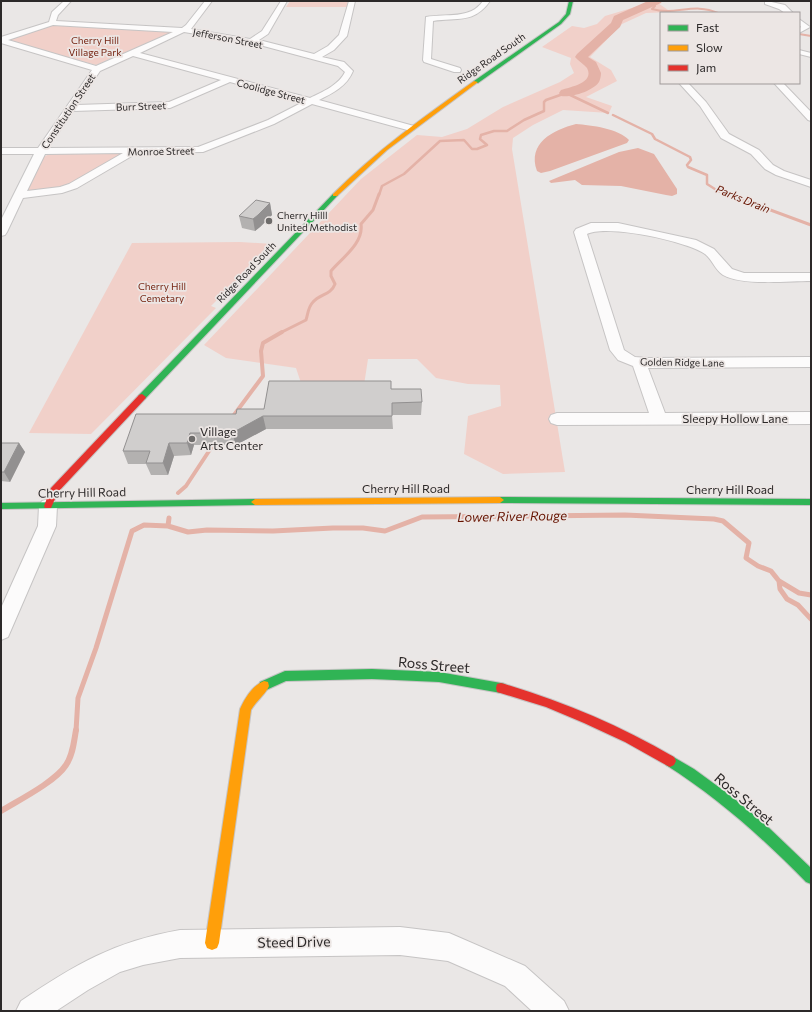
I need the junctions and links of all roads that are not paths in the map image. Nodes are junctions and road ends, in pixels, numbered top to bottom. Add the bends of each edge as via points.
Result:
1 (68, 1) edge
2 (209, 1) edge
3 (284, 1) edge
4 (352, 1) edge
5 (487, 1) edge
6 (571, 1) edge
7 (767, 3) dead end
8 (788, 12) edge
9 (800, 22) edge
10 (52, 23) junction
11 (185, 30) junction
12 (800, 30) edge
13 (1, 40) edge
14 (251, 42) junction
15 (800, 52) edge
16 (132, 53) junction
17 (811, 55) edge
18 (315, 58) junction
19 (97, 69) junction
20 (457, 70) dead end
21 (230, 79) junction
22 (684, 84) edge
23 (779, 84) edge
24 (311, 101) junction
25 (70, 108) junction
26 (811, 118) edge
27 (411, 128) junction
28 (1, 151) edge
29 (41, 151) junction
30 (133, 152) junction
31 (811, 184) edge
32 (20, 196) junction
33 (1, 232) edge
34 (811, 277) edge
35 (639, 362) junction
36 (811, 362) edge
37 (811, 418) edge
38 (557, 419) dead end
39 (659, 419) junction
40 (811, 502) edge
41 (1, 506) edge
42 (48, 506) junction
43 (1, 631) edge
44 (811, 877) edge
45 (212, 943) junction
46 (31, 1011) edge
47 (554, 1011) edge

1 - 10 street via 55,14
2 - 11 street, Constitution Street
3 - 14 street via 265,32
4 - 18 street via 343,36 331,48
5 - 20 street via 469,16 429,19 427,60
6 - 27 main road, Ridge Road South via 568,14 560,23
7 - 8 street via 782,7
9 - 12 street via 806,27
10 - 11 street, Jefferson Street
10 - 13 street
11 - 14 street, Jefferson Street
11 - 16 street, Constitution Street
13 - 19 street
14 - 18 street, Jefferson Street
15 - 17 street
16 - 19 street, Constitution Street
16 - 21 street, Coolidge Street
18 - 24 street, Jefferson Street via 341,64 348,71 341,84
19 - 25 street, Constitution Street
21 - 24 street, Coolidge Street
21 - 25 street, Burr Street via 170,105
22 - 31 street via 703,104 725,136 755,152 769,167
23 - 26 street
24 - 27 street, Coolidge Street
24 - 30 street, Monroe Street via 271,122 199,150
25 - 29 street, Constitution Street
27 - 42 main road, Ridge Road South via 338,191 54,490
28 - 29 street, Monroe Street
29 - 30 street, Monroe Street
29 - 32 street, Constitution Street
30 - 32 street via 73,186
32 - 33 street, Constitution Street
34 - 35 street, Golden Ridge Lane via 743,277 727,272 714,255 697,245 618,227 586,228 580,234 618,350 620,355
35 - 36 street, Golden Ridge Lane
35 - 39 street
37 - 39 street, Sleepy Hollow Lane
38 - 39 street, Sleepy Hollow Lane
40 - 42 main road, Cherry Hill Road via 436,500
41 - 42 main road, Cherry Hill Road
42 - 43 street via 47,526
44 - 45 main road, Ross Street via 736,808 690,774 612,728 550,701 487,685 430,677 285,676 265,684 257,691 246,709
45 - 46 street, Steed Drive via 180,944 120,958 74,982
45 - 47 street, Steed Drive via 400,941 449,947 515,976

